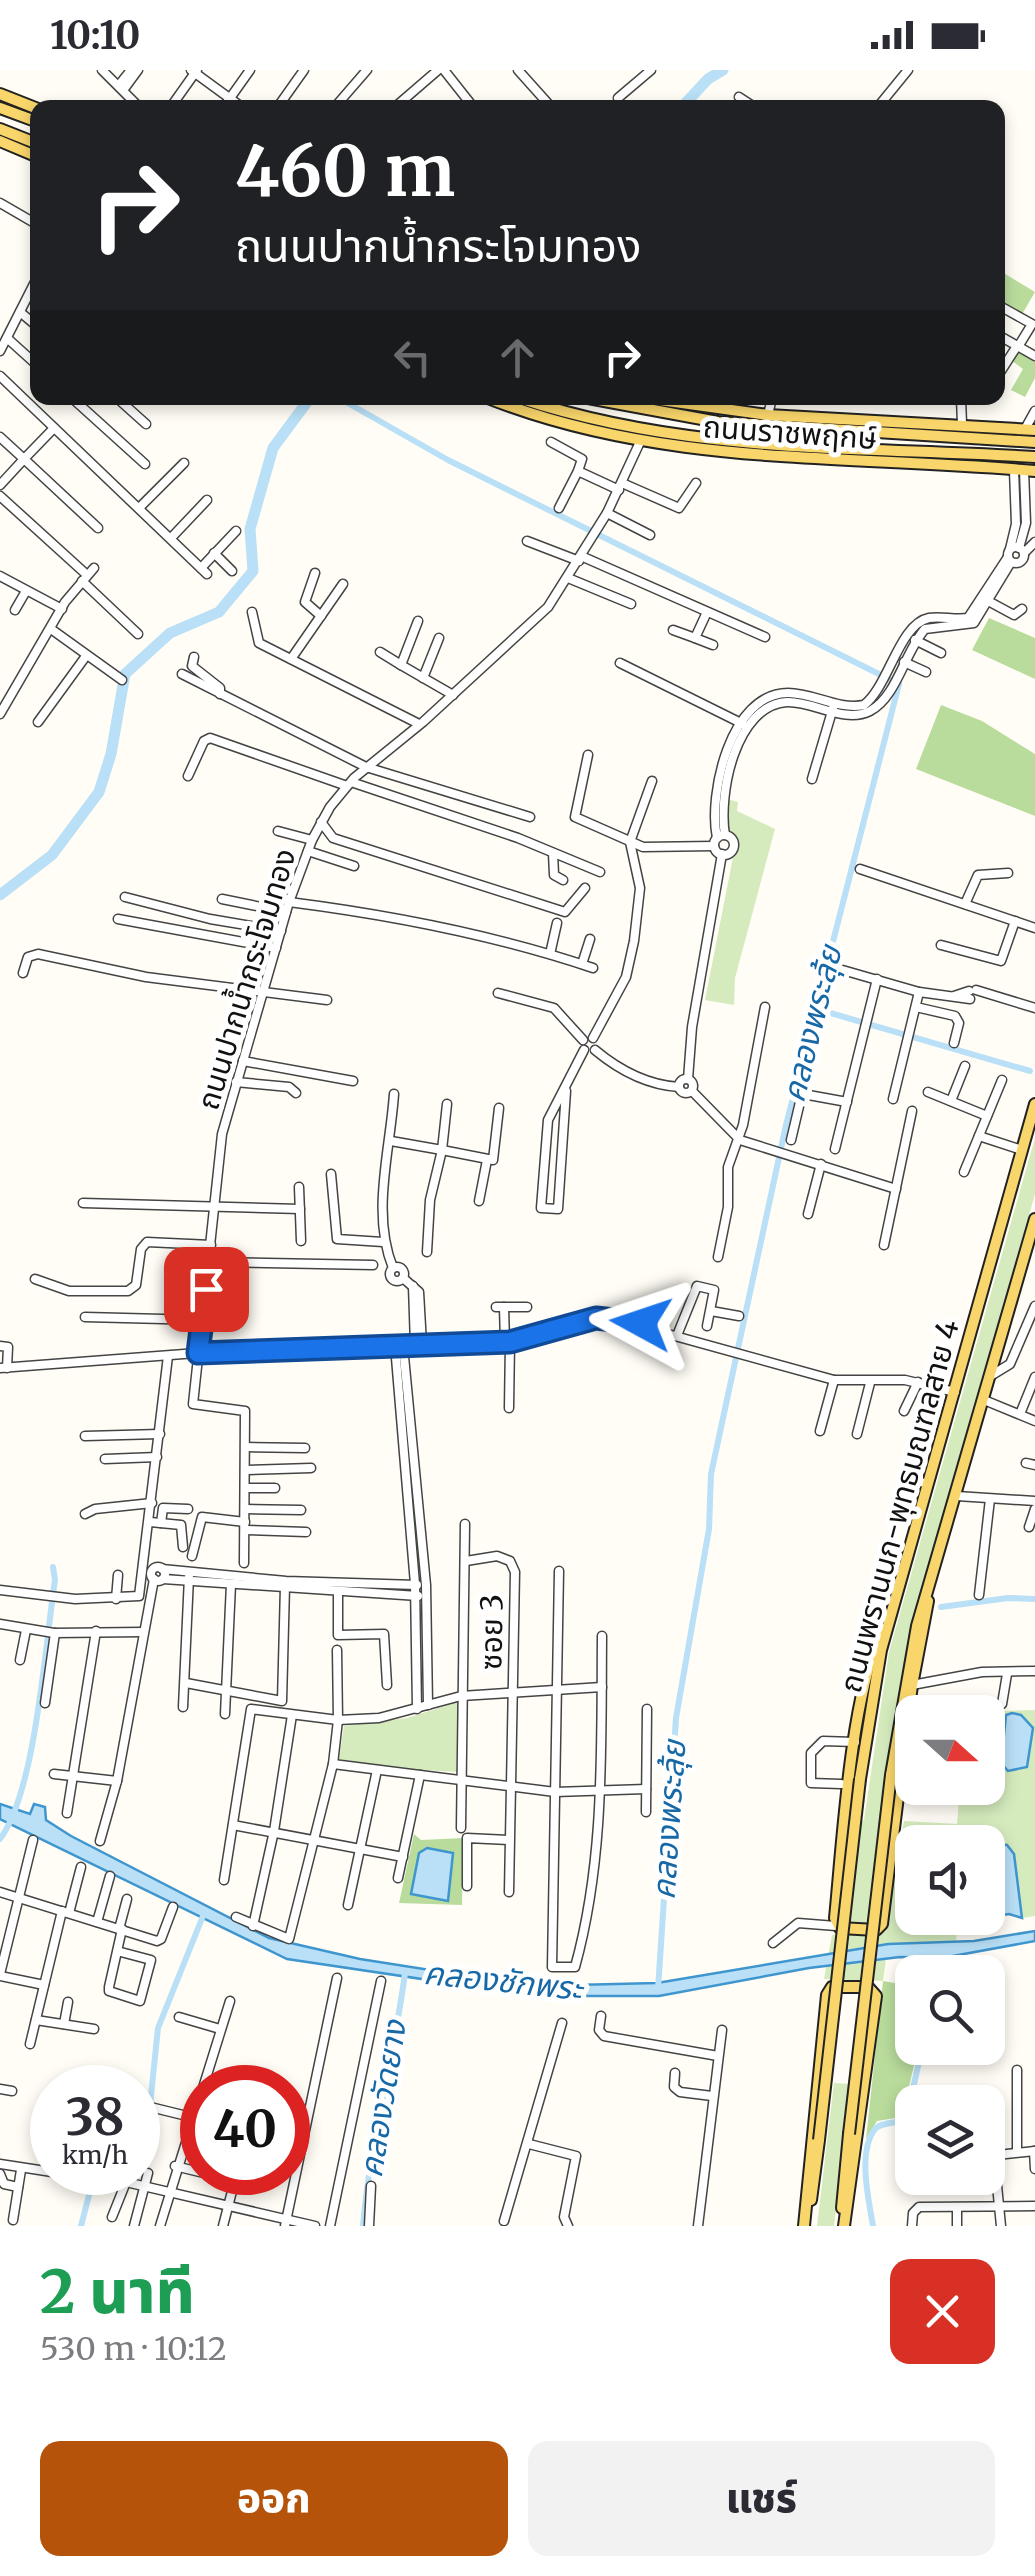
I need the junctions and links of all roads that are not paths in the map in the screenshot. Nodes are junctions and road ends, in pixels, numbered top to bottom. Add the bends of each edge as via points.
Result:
1 (102, 70) edge
2 (135, 70) edge
3 (250, 70) edge
4 (304, 70) edge
5 (368, 70) edge
6 (441, 70) edge
7 (518, 70) edge
8 (651, 70) edge
9 (908, 70) edge
10 (194, 71) edge
11 (121, 87) junction
12 (0, 94) edge
13 (738, 97) dead end
14 (230, 98) junction
15 (618, 98) dead end
16 (133, 100) edge
17 (175, 100) edge
18 (233, 100) edge
19 (283, 100) edge
20 (341, 100) edge
21 (404, 100) edge
22 (467, 100) edge
23 (545, 100) edge
24 (743, 100) edge
25 (884, 100) edge
26 (16, 107) junction
27 (0, 108) edge
28 (30, 108) edge
29 (30, 117) edge
30 (0, 129) edge
31 (0, 141) edge
32 (30, 141) edge
33 (30, 154) edge
34 (0, 203) edge
35 (30, 220) edge
36 (30, 294) edge
37 (1005, 310) edge
38 (20, 312) junction
39 (30, 320) edge
40 (7, 338) junction
41 (1005, 338) edge
42 (1018, 346) junction
43 (0, 351) edge
44 (1035, 356) edge
45 (30, 359) edge
46 (1005, 365) edge
47 (0, 376) edge
48 (30, 405) edge
49 (30, 405) edge
50 (80, 405) edge
51 (125, 405) edge
52 (507, 405) edge
53 (548, 405) edge
54 (666, 405) edge
55 (670, 405) edge
56 (770, 405) edge
57 (961, 405) edge
58 (1035, 411) edge
59 (768, 415) junction
60 (146, 424) dead end
61 (962, 424) junction
62 (54, 428) junction
63 (1030, 429) edge
64 (0, 437) edge
65 (551, 442) dead end
66 (640, 442) junction
67 (1035, 442) edge
68 (801, 450) junction
69 (704, 452) junction
70 (1035, 456) edge
71 (24, 459) junction
72 (184, 462) dead end
73 (145, 464) dead end
74 (578, 471) junction
75 (1024, 471) edge
76 (696, 483) dead end
77 (0, 485) edge
78 (620, 486) junction
79 (0, 496) edge
80 (207, 500) dead end
81 (139, 508) junction
82 (559, 508) dead end
83 (607, 513) junction
84 (98, 528) dead end
85 (236, 531) dead end
86 (650, 535) dead end
87 (170, 538) junction
88 (527, 541) dead end
89 (1035, 542) edge
90 (214, 553) junction
91 (1014, 554) junction
92 (580, 559) junction
93 (232, 572) dead end
94 (315, 573) dead end
95 (88, 575) junction
96 (0, 576) edge
97 (568, 578) junction
98 (343, 584) dead end
99 (26, 590) junction
100 (631, 604) dead end
101 (983, 606) junction
102 (62, 609) junction
103 (1022, 609) dead end
104 (15, 610) dead end
105 (252, 612) dead end
106 (706, 612) junction
107 (321, 616) junction
108 (418, 621) dead end
109 (51, 629) junction
110 (673, 630) dead end
111 (138, 634) dead end
112 (765, 637) dead end
113 (438, 638) dead end
114 (695, 638) junction
115 (915, 640) junction
116 (712, 645) dead end
117 (422, 646) dead end
118 (434, 650) junction
119 (380, 652) dead end
120 (941, 652) dead end
121 (86, 656) junction
122 (194, 657) dead end
123 (291, 659) junction
124 (904, 662) junction
125 (620, 663) dead end
126 (402, 665) junction
127 (926, 672) dead end
128 (182, 674) dead end
129 (423, 678) junction
130 (889, 679) junction
131 (122, 680) dead end
132 (220, 694) junction
133 (453, 696) junction
134 (833, 708) junction
135 (0, 714) edge
136 (38, 722) dead end
137 (420, 724) junction
138 (744, 724) junction
139 (588, 754) dead end
140 (366, 767) junction
141 (188, 776) dead end
142 (812, 779) dead end
143 (652, 781) dead end
144 (349, 784) junction
145 (530, 817) dead end
146 (321, 822) junction
147 (278, 831) dead end
148 (312, 840) junction
149 (719, 840) junction
150 (630, 842) junction
151 (308, 851) junction
152 (553, 852) junction
153 (722, 854) junction
154 (354, 866) dead end
155 (860, 869) dead end
156 (600, 872) dead end
157 (1008, 873) dead end
158 (563, 880) dead end
159 (585, 888) dead end
160 (125, 897) dead end
161 (222, 899) dead end
162 (288, 902) junction
163 (965, 904) junction
164 (286, 912) junction
165 (118, 919) dead end
166 (1015, 920) junction
167 (557, 923) dead end
168 (1035, 928) edge
169 (281, 931) junction
170 (590, 939) dead end
171 (941, 945) dead end
172 (276, 948) junction
173 (550, 954) junction
174 (582, 964) junction
175 (593, 968) dead end
176 (23, 972) dead end
177 (877, 980) junction
178 (919, 992) junction
179 (498, 993) dead end
180 (264, 994) junction
181 (327, 1000) dead end
182 (765, 1007) dead end
183 (916, 1007) junction
184 (1035, 1008) edge
185 (587, 1043) junction
186 (954, 1043) dead end
187 (243, 1061) junction
188 (965, 1066) dead end
189 (688, 1080) junction
190 (1002, 1080) dead end
191 (352, 1081) dead end
192 (236, 1082) junction
193 (679, 1087) junction
194 (566, 1091) junction
195 (692, 1091) junction
196 (928, 1092) dead end
197 (296, 1093) dead end
198 (394, 1094) dead end
199 (803, 1094) junction
200 (893, 1099) dead end
201 (951, 1101) junction
202 (846, 1102) junction
203 (448, 1104) dead end
204 (1035, 1104) edge
205 (500, 1108) dead end
206 (912, 1111) dead end
207 (987, 1116) junction
208 (978, 1136) junction
209 (740, 1140) junction
210 (791, 1140) dead end
211 (391, 1142) junction
212 (835, 1149) dead end
213 (442, 1150) junction
214 (1022, 1150) junction
215 (487, 1160) junction
216 (544, 1164) junction
217 (821, 1164) junction
218 (562, 1165) junction
219 (964, 1172) dead end
220 (331, 1174) dead end
221 (299, 1187) dead end
222 (896, 1189) junction
223 (479, 1201) dead end
224 (82, 1203) dead end
225 (213, 1209) junction
226 (300, 1210) junction
227 (808, 1214) dead end
228 (1035, 1218) edge
229 (302, 1241) dead end
230 (383, 1242) junction
231 (211, 1245) junction
232 (884, 1245) dead end
233 (426, 1252) dead end
234 (718, 1258) dead end
235 (210, 1262) junction
236 (372, 1265) dead end
237 (34, 1278) dead end
238 (1035, 1306) edge
239 (526, 1307) dead end
240 (710, 1310) junction
241 (228, 1313) dead end
242 (739, 1316) dead end
243 (85, 1317) dead end
244 (202, 1318) junction
245 (706, 1326) dead end
246 (678, 1334) junction
247 (508, 1342) junction
248 (418, 1344) junction
249 (0, 1346) edge
250 (399, 1346) junction
251 (198, 1353) junction
252 (168, 1356) junction
253 (4, 1368) edge
254 (992, 1375) junction
255 (1035, 1376) edge
256 (834, 1380) junction
257 (918, 1382) junction
258 (870, 1383) junction
259 (955, 1392) junction
260 (984, 1400) junction
261 (509, 1408) dead end
262 (904, 1412) dead end
263 (1020, 1414) junction
264 (1035, 1421) edge
265 (820, 1432) dead end
266 (160, 1434) junction
267 (857, 1434) dead end
268 (85, 1436) dead end
269 (246, 1447) junction
270 (305, 1448) dead end
271 (157, 1457) junction
272 (104, 1459) dead end
273 (311, 1468) dead end
274 (246, 1470) junction
275 (410, 1476) junction
276 (902, 1478) dead end
277 (928, 1484) junction
278 (246, 1488) junction
279 (275, 1488) dead end
280 (957, 1496) junction
281 (990, 1499) junction
282 (152, 1502) junction
283 (1035, 1502) edge
284 (246, 1509) junction
285 (1035, 1509) edge
286 (188, 1510) dead end
287 (301, 1510) dead end
288 (85, 1514) dead end
289 (150, 1522) junction
290 (161, 1523) junction
291 (465, 1524) dead end
292 (245, 1526) junction
293 (1029, 1527) dead end
294 (306, 1532) dead end
295 (182, 1547) dead end
296 (192, 1556) dead end
297 (466, 1561) junction
298 (244, 1563) dead end
299 (559, 1570) dead end
300 (118, 1575) dead end
301 (189, 1577) junction
302 (231, 1580) junction
303 (415, 1584) junction
304 (426, 1585) junction
305 (286, 1586) junction
306 (367, 1587) junction
307 (338, 1588) junction
308 (0, 1590) edge
309 (979, 1595) dead end
310 (415, 1596) junction
311 (426, 1596) junction
312 (116, 1599) junction
313 (928, 1601) junction
314 (890, 1615) junction
315 (0, 1624) edge
316 (26, 1630) junction
317 (96, 1631) junction
318 (142, 1632) junction
319 (54, 1633) junction
320 (602, 1636) dead end
321 (337, 1650) dead end
322 (20, 1660) dead end
323 (1035, 1671) edge
324 (1006, 1674) junction
325 (186, 1684) junction
326 (387, 1685) dead end
327 (912, 1685) junction
328 (602, 1686) junction
329 (513, 1690) junction
330 (556, 1690) junction
331 (229, 1691) junction
332 (1003, 1695) edge
333 (462, 1696) junction
334 (45, 1704) dead end
335 (428, 1705) junction
336 (183, 1706) dead end
337 (647, 1708) dead end
338 (417, 1709) junction
339 (225, 1714) dead end
340 (292, 1715) junction
341 (338, 1720) junction
342 (856, 1742) junction
343 (333, 1764) junction
344 (377, 1770) junction
345 (54, 1774) dead end
346 (420, 1775) junction
347 (74, 1776) junction
348 (459, 1779) junction
349 (117, 1782) junction
350 (841, 1784) dead end
351 (510, 1787) junction
352 (646, 1789) junction
353 (555, 1792) junction
354 (600, 1792) junction
355 (646, 1812) dead end
356 (67, 1813) dead end
357 (233, 1825) junction
358 (461, 1828) dead end
359 (274, 1830) junction
360 (33, 1840) dead end
361 (315, 1840) junction
362 (509, 1840) junction
363 (100, 1841) dead end
364 (358, 1850) junction
365 (403, 1857) junction
366 (81, 1867) dead end
367 (110, 1876) dead end
368 (398, 1878) dead end
369 (224, 1880) dead end
370 (467, 1886) dead end
371 (0, 1892) edge
372 (509, 1892) dead end
373 (18, 1898) junction
374 (127, 1899) dead end
375 (348, 1905) dead end
376 (173, 1908) dead end
377 (65, 1912) junction
378 (236, 1917) dead end
379 (97, 1922) junction
380 (0, 1925) edge
381 (253, 1926) junction
382 (836, 1926) junction
383 (11, 1929) junction
384 (120, 1929) junction
385 (772, 1943) dead end
386 (117, 1951) junction
387 (2, 1953) edge
388 (0, 1975) edge
389 (336, 1978) dead end
390 (382, 1982) dead end
391 (44, 1985) junction
392 (230, 2001) dead end
393 (68, 2002) dead end
394 (600, 2016) dead end
395 (179, 2017) dead end
396 (36, 2020) junction
397 (562, 2023) dead end
398 (64, 2024) junction
399 (94, 2029) dead end
400 (220, 2029) junction
401 (722, 2030) dead end
402 (30, 2044) dead end
403 (718, 2056) junction
404 (208, 2065) edge
405 (1016, 2070) dead end
406 (675, 2074) dead end
407 (0, 2089) edge
408 (12, 2091) dead end
409 (712, 2096) junction
410 (529, 2144) junction
411 (180, 2150) edge
412 (1034, 2151) edge
413 (1016, 2152) junction
414 (1005, 2153) edge
415 (0, 2164) edge
416 (175, 2166) junction
417 (180, 2167) edge
418 (30, 2168) edge
419 (1035, 2169) edge
420 (21, 2170) dead end
421 (0, 2174) edge
422 (372, 2186) dead end
423 (18, 2187) junction
424 (160, 2191) edge
425 (168, 2193) junction
426 (120, 2195) edge
427 (143, 2195) edge
428 (231, 2195) edge
429 (997, 2195) edge
430 (228, 2206) junction
431 (1035, 2206) edge
432 (999, 2209) junction
433 (957, 2210) junction
434 (112, 2217) dead end
435 (13, 2220) dead end
436 (504, 2221) dead end
437 (286, 2223) edge
438 (134, 2226) edge
439 (160, 2226) edge
440 (223, 2226) edge
441 (315, 2226) edge
442 (330, 2226) edge
443 (369, 2226) edge
444 (568, 2226) edge
445 (698, 2226) edge
446 (806, 2226) edge
447 (842, 2226) edge
448 (912, 2226) edge
449 (956, 2226) edge
450 (1000, 2226) edge

1 - 11 street
2 - 11 street
3 - 14 street
4 - 19 street
5 - 20 street
6 - 21 street
6 - 22 street
7 - 23 street
8 - 15 street
9 - 25 street
10 - 14 street
10 - 17 street
11 - 16 street
12 - 26 main road
13 - 24 street
14 - 18 street
26 - 27 main road
26 - 28 main road
26 - 29 main road
30 - 32 main road
31 - 33 main road
34 - 35 street
36 - 38 street
37 - 42 street via 1032,324
38 - 39 street
38 - 40 street
40 - 43 street
40 - 45 street
41 - 42 street
42 - 44 street
42 - 46 street
47 - 48 street
49 - 62 street
50 - 73 street
51 - 60 street
52 - 66 main road, ถนนราชพฤกษ์
53 - 68 main road, ถนนราชพฤกษ์ via 666,434
54 - 67 main road, ถนนราชพฤกษ์ via 801,428
55 - 59 main road, ถนนราชพฤกษ์
56 - 59 street
57 - 61 street
58 - 63 street
59 - 61 main road, ถนนราชพฤกษ์
61 - 63 main road, ถนนราชพฤกษ์
62 - 71 street
62 - 81 street
64 - 71 street
65 - 74 street via 582,460
66 - 69 main road, ถนนราชพฤกษ์
66 - 78 street, ถนนปากน้ำกระโจมทอง
68 - 69 main road
68 - 70 main road, ถนนราชพฤกษ์
69 - 75 main road, ถนนราชพฤกษ์
71 - 77 street
71 - 84 street
72 - 81 street
74 - 78 street
74 - 82 street
75 - 91 street via 1026,523
76 - 78 street via 679,508
78 - 83 street, ถนนปากน้ำกระโจมทอง
79 - 95 street
80 - 87 street
81 - 87 street
83 - 86 street
83 - 92 street, ถนนปากน้ำกระโจมทอง
85 - 90 street
87 - 90 street via 204,571
88 - 92 street
89 - 91 street
90 - 93 street
91 - 101 street
91 - 101 street
92 - 97 street, ถนนปากน้ำกระโจมทอง
92 - 106 street
94 - 107 street via 305,602
95 - 102 street
95 - 111 street
96 - 99 street
97 - 100 street
97 - 133 street, ถนนปากน้ำกระโจมทอง via 548,607
98 - 107 street
99 - 102 street
99 - 104 street
101 - 103 street via 1014,615
101 - 115 street via 969,626 931,626
101 - 130 street via 964,619 926,618 914,626
102 - 109 street
105 - 123 street via 257,641
106 - 112 street
106 - 114 street
107 - 123 street
108 - 126 street
109 - 121 street
109 - 135 street
110 - 114 street
113 - 118 street
114 - 116 street
115 - 120 street
115 - 124 street
117 - 118 street
118 - 129 street
119 - 126 street
121 - 131 street
121 - 136 street
122 - 132 street via 192,666
123 - 137 street
124 - 127 street
124 - 130 street
125 - 138 street
126 - 129 street
128 - 132 street
129 - 133 street
130 - 134 street via 867,712
132 - 140 street
133 - 137 street, ถนนปากน้ำกระโจมทอง
134 - 138 street via 777,704
134 - 142 street
137 - 140 street, ถนนปากน้ำกระโจมทอง
138 - 149 street via 714,798
139 - 150 street via 576,817
140 - 144 street, ถนนปากน้ำกระโจมทอง
140 - 145 street
141 - 144 street via 210,738
143 - 150 street
144 - 146 street, ถนนปากน้ำกระโจมทอง
144 - 152 street
146 - 148 street, ถนนปากน้ำกระโจมทอง
146 - 159 street via 333,838 564,912
147 - 148 street
148 - 151 street, ถนนปากน้ำกระโจมทอง
149 - 150 street via 642,847
149 - 153 street
149 - 153 street via 734,846
150 - 185 street via 640,888 634,941 626,977
151 - 154 street
151 - 162 street, ถนนปากน้ำกระโจมทอง
152 - 156 street
152 - 158 street via 552,870
153 - 189 street
155 - 163 street
157 - 163 street via 978,875
160 - 169 street
161 - 164 street
162 - 164 street, ถนนปากน้ำกระโจมทอง
162 - 173 street via 360,911
163 - 166 street
164 - 169 street, ถนนปากน้ำกระโจมทอง
165 - 172 street
166 - 168 street
166 - 171 street via 1002,961
167 - 173 street
169 - 172 street, ถนนปากน้ำกระโจมทอง
170 - 174 street
172 - 180 street, ถนนปากน้ำกระโจมทอง
173 - 174 street
174 - 175 street
176 - 180 street via 28,957 38,954
177 - 178 street
177 - 199 street via 832,967
177 - 202 street
178 - 183 street
178 - 184 street via 989,992
179 - 185 street via 554,1008
180 - 181 street
180 - 187 street, ถนนปากน้ำกระโจมทอง
182 - 209 street
183 - 186 street via 955,1016
183 - 200 street
185 - 193 street via 622,1070
185 - 194 street
187 - 191 street
187 - 192 street, ถนนปากน้ำกระโจมทอง
188 - 201 street
189 - 193 street
189 - 195 street
190 - 207 street
192 - 197 street via 292,1087
192 - 225 street, ถนนปากน้ำกระโจมทอง
193 - 195 street
194 - 216 street via 548,1120
194 - 218 street
195 - 209 street
196 - 201 street
198 - 211 street
199 - 202 street
199 - 210 street
201 - 207 street
202 - 212 street
203 - 213 street
204 - 214 main road, ถนนพรานนก-พุทธมณฑลสาย 4
205 - 215 street via 493,1160
206 - 222 street
207 - 208 street
208 - 214 street
208 - 219 street
209 - 217 street
209 - 234 street via 728,1167
211 - 213 street
211 - 230 street
213 - 215 street
213 - 233 street
214 - 259 main road, ถนนพรานนก-พุทธมณฑลสาย 4
215 - 223 street
216 - 218 street
216 - 218 street via 542,1208 558,1209
217 - 222 street
217 - 227 street
220 - 230 street via 337,1239
221 - 226 street
222 - 232 street
224 - 225 street
225 - 226 street
225 - 231 street, ถนนปากน้ำกระโจมทอง
226 - 229 street
228 - 254 main road, ถนนพรานนก-พุทธมณฑลสาย 4
230 - 248 street via 393,1280 413,1286
231 - 235 street, ถนนปากน้ำกระโจมทอง
231 - 237 street via 147,1242 136,1285 128,1291 69,1290
235 - 236 street
235 - 244 street, ถนนปากน้ำกระโจมทอง
238 - 254 street via 1014,1358
239 - 247 street via 500,1307
240 - 242 street
240 - 245 street
240 - 246 street via 714,1290 694,1289
241 - 244 street
243 - 244 street
244 - 251 street, ถนนปากน้ำกระโจมทอง
246 - 247 street via 606,1317
246 - 256 street
247 - 248 street
247 - 261 street
248 - 250 street
249 - 253 street via 8,1347
250 - 251 street
250 - 275 street
251 - 252 street
251 - 269 street, ถนนปากน้ำกระโจมทอง via 193,1406 244,1409
252 - 253 street
252 - 266 street
254 - 260 main road, ถนนพรานนก-พุทธมณฑลสาย 4
255 - 263 street
256 - 258 street
256 - 265 street
257 - 258 street
257 - 259 street
257 - 262 street
258 - 267 street
259 - 277 main road, ถนนพรานนก-พุทธมณฑลสาย 4
260 - 263 street
260 - 280 main road, ถนนพรานนก-พุทธมณฑลสาย 4
263 - 264 street
266 - 268 street
266 - 271 street
269 - 270 street
269 - 274 street
271 - 272 street
271 - 282 street
273 - 274 street
274 - 278 street
275 - 303 street
275 - 304 street
276 - 277 street
277 - 314 main road, ถนนพรานนก-พุทธมณฑลสาย 4
278 - 279 street
278 - 284 street
280 - 281 street
280 - 313 main road, ถนนพรานนก-พุทธมณฑลสาย 4
281 - 283 street
281 - 309 street
282 - 288 street
282 - 289 street
284 - 287 street
284 - 292 street
285 - 293 street
286 - 290 street via 166,1507
289 - 290 street
289 - 312 street via 141,1591
290 - 295 street via 181,1525
291 - 297 street
292 - 294 street
292 - 296 street via 202,1518
292 - 298 street
297 - 329 street, ซอย 3 via 497,1556 515,1572
297 - 333 street
299 - 330 street
300 - 312 street
301 - 302 street
301 - 318 street via 160,1576
301 - 325 street
302 - 305 street
302 - 331 street
303 - 304 street
303 - 306 street
303 - 310 street
304 - 311 street
305 - 307 street
305 - 331 street via 282,1701
306 - 307 street
306 - 310 street
307 - 326 street via 338,1635 384,1634
308 - 312 street
310 - 311 street
310 - 338 street
311 - 335 street
313 - 327 main road
313 - 447 main road, ถนนพรานนก-พุทธมณฑลสาย 4, bridge via 909,1657 890,1775
314 - 342 main road via 871,1658
314 - 446 main road, ถนนพรานนก-พุทธมณฑลสาย 4, bridge via 860,1779
315 - 316 street
316 - 319 street
316 - 322 street
317 - 318 street
317 - 319 street
317 - 347 street
318 - 349 street
319 - 334 street
320 - 328 street
321 - 341 street
323 - 324 street
324 - 327 street
324 - 332 street
325 - 331 street
325 - 336 street
327 - 382 main road via 882,1924 876,1930
328 - 330 street
328 - 354 street
329 - 330 street
329 - 333 street
329 - 351 street
330 - 353 street
331 - 339 street
333 - 335 street
333 - 348 street
335 - 338 street
337 - 352 street
338 - 341 street
340 - 341 street
340 - 357 street via 252,1709
340 - 359 street
341 - 343 street
342 - 350 street via 822,1741 811,1753 811,1782
342 - 382 main road
343 - 344 street
343 - 361 street
344 - 346 street
344 - 364 street
345 - 347 street
346 - 348 street
346 - 365 street
347 - 349 street
347 - 356 street
348 - 351 street
348 - 358 street
349 - 363 street
351 - 353 street
351 - 362 street
352 - 354 street
352 - 355 street
353 - 354 street
353 - 354 street via 552,1966 575,1966 589,1916
357 - 359 street
357 - 369 street
359 - 361 street
359 - 381 street
360 - 373 street
361 - 364 street
361 - 381 street via 289,1939
362 - 370 street via 468,1838
362 - 372 street
364 - 365 street
364 - 375 street
365 - 368 street
366 - 377 street
367 - 379 street
371 - 373 street
373 - 377 street
373 - 383 street
374 - 384 street
376 - 384 street via 160,1941
377 - 379 street
377 - 391 street
378 - 381 street
379 - 384 street
380 - 383 street
382 - 385 street via 798,1923
383 - 387 street
384 - 386 street
386 - 386 street via 151,1960 140,2001 109,1991
387 - 388 street
388 - 391 street
389 - 437 street
390 - 442 street
391 - 396 street
392 - 400 street
393 - 398 street
394 - 403 street via 604,2036
395 - 400 street
396 - 398 street
396 - 402 street
397 - 410 street
398 - 399 street
400 - 404 street
401 - 403 street
403 - 409 street
405 - 413 street
406 - 409 street via 680,2092
407 - 408 street
409 - 445 street
410 - 436 street
410 - 444 street via 576,2156
411 - 416 street
412 - 413 street
412 - 419 street
413 - 414 street
415 - 418 street
416 - 417 street
416 - 425 street
420 - 423 street
421 - 423 street via 4,2184
422 - 443 street
423 - 435 street
424 - 425 street
425 - 430 street
425 - 439 street
426 - 434 street
427 - 438 street
428 - 430 street
429 - 432 street
430 - 437 street
430 - 440 street
431 - 432 street
432 - 433 street
432 - 450 street
433 - 448 street via 915,2208
433 - 449 street
437 - 441 street
446 - 447 main road via 827,1996 840,1986 868,1988 876,1996

